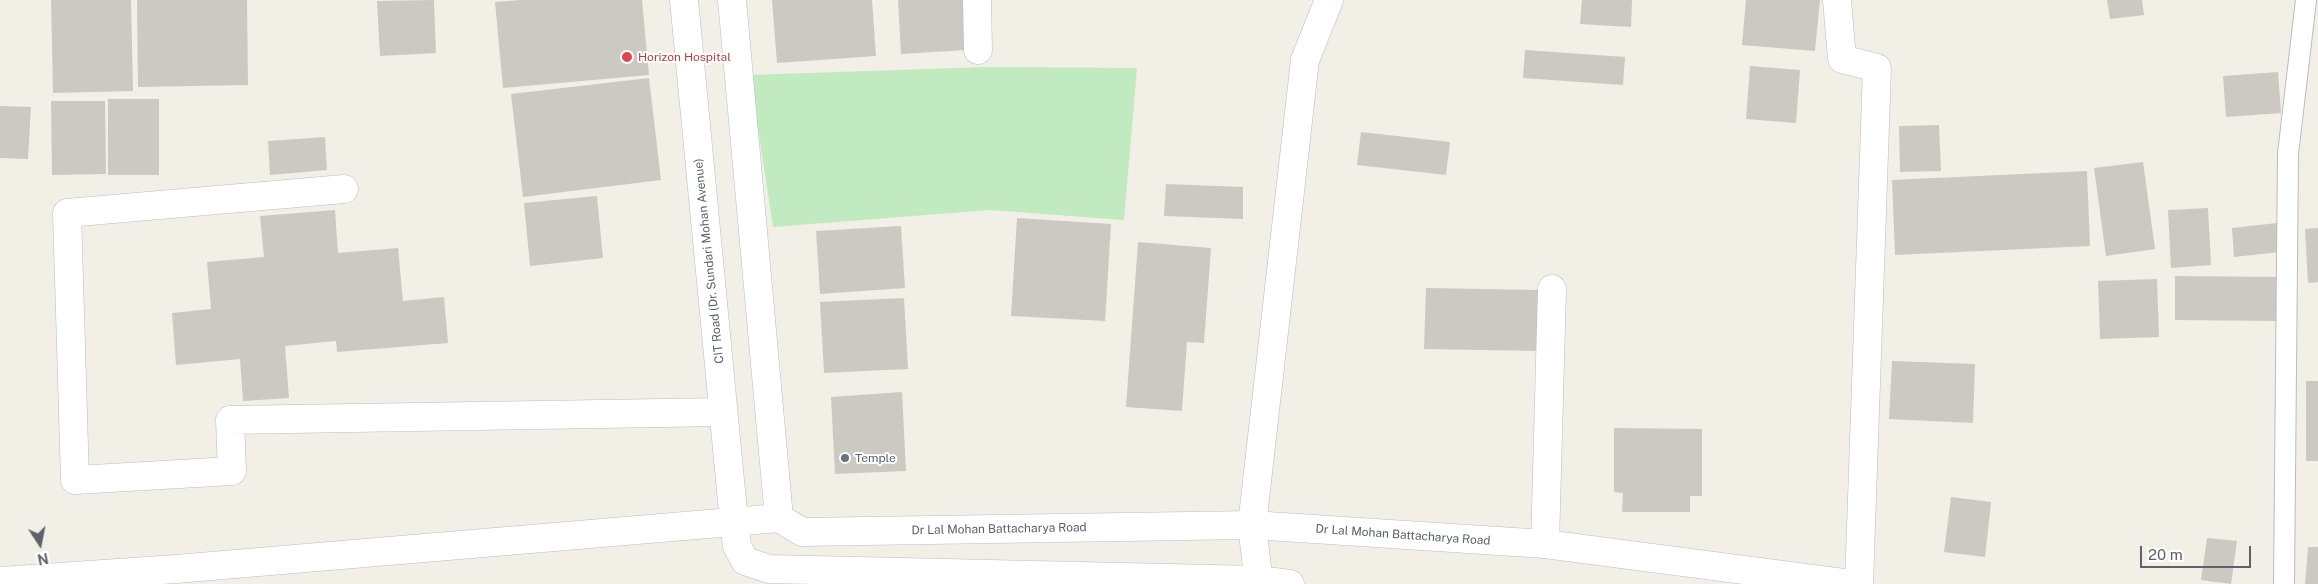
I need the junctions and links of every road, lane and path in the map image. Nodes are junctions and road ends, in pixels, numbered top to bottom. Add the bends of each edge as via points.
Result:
1 (684, 0) edge
2 (732, 0) edge
3 (977, 0) edge
4 (1329, 0) edge
5 (1837, 0) edge
6 (2306, 0) edge
7 (978, 50) dead end
8 (344, 189) dead end
9 (1552, 289) dead end
10 (724, 412) junction
11 (778, 518) junction
12 (734, 522) junction
13 (1252, 525) junction
14 (1545, 544) junction
15 (769, 576) edge
16 (0, 581) edge
17 (1259, 582) edge
18 (1290, 584) edge
19 (1851, 584) edge
20 (1859, 584) edge
21 (2284, 584) edge

1 - 10 street, CIT Road (Dr. Sundari Mohan Avenue)
2 - 11 street
3 - 7 street
4 - 13 street via 1305,60
5 - 20 street via 1842,59 1877,68
6 - 21 lane via 2288,154
8 - 10 street via 68,213 75,480 232,471 230,420
9 - 14 street
10 - 12 street, CIT Road (Dr. Sundari Mohan Avenue)
11 - 12 street
11 - 13 street, Dr Lal Mohan Battacharya Road via 802,532
12 - 15 street via 737,546 745,561
12 - 16 street
13 - 14 street, Dr Lal Mohan Battacharya Road
13 - 17 street
14 - 19 street, Dr Lal Mohan Battacharya Road
15 - 17 street
17 - 18 street

